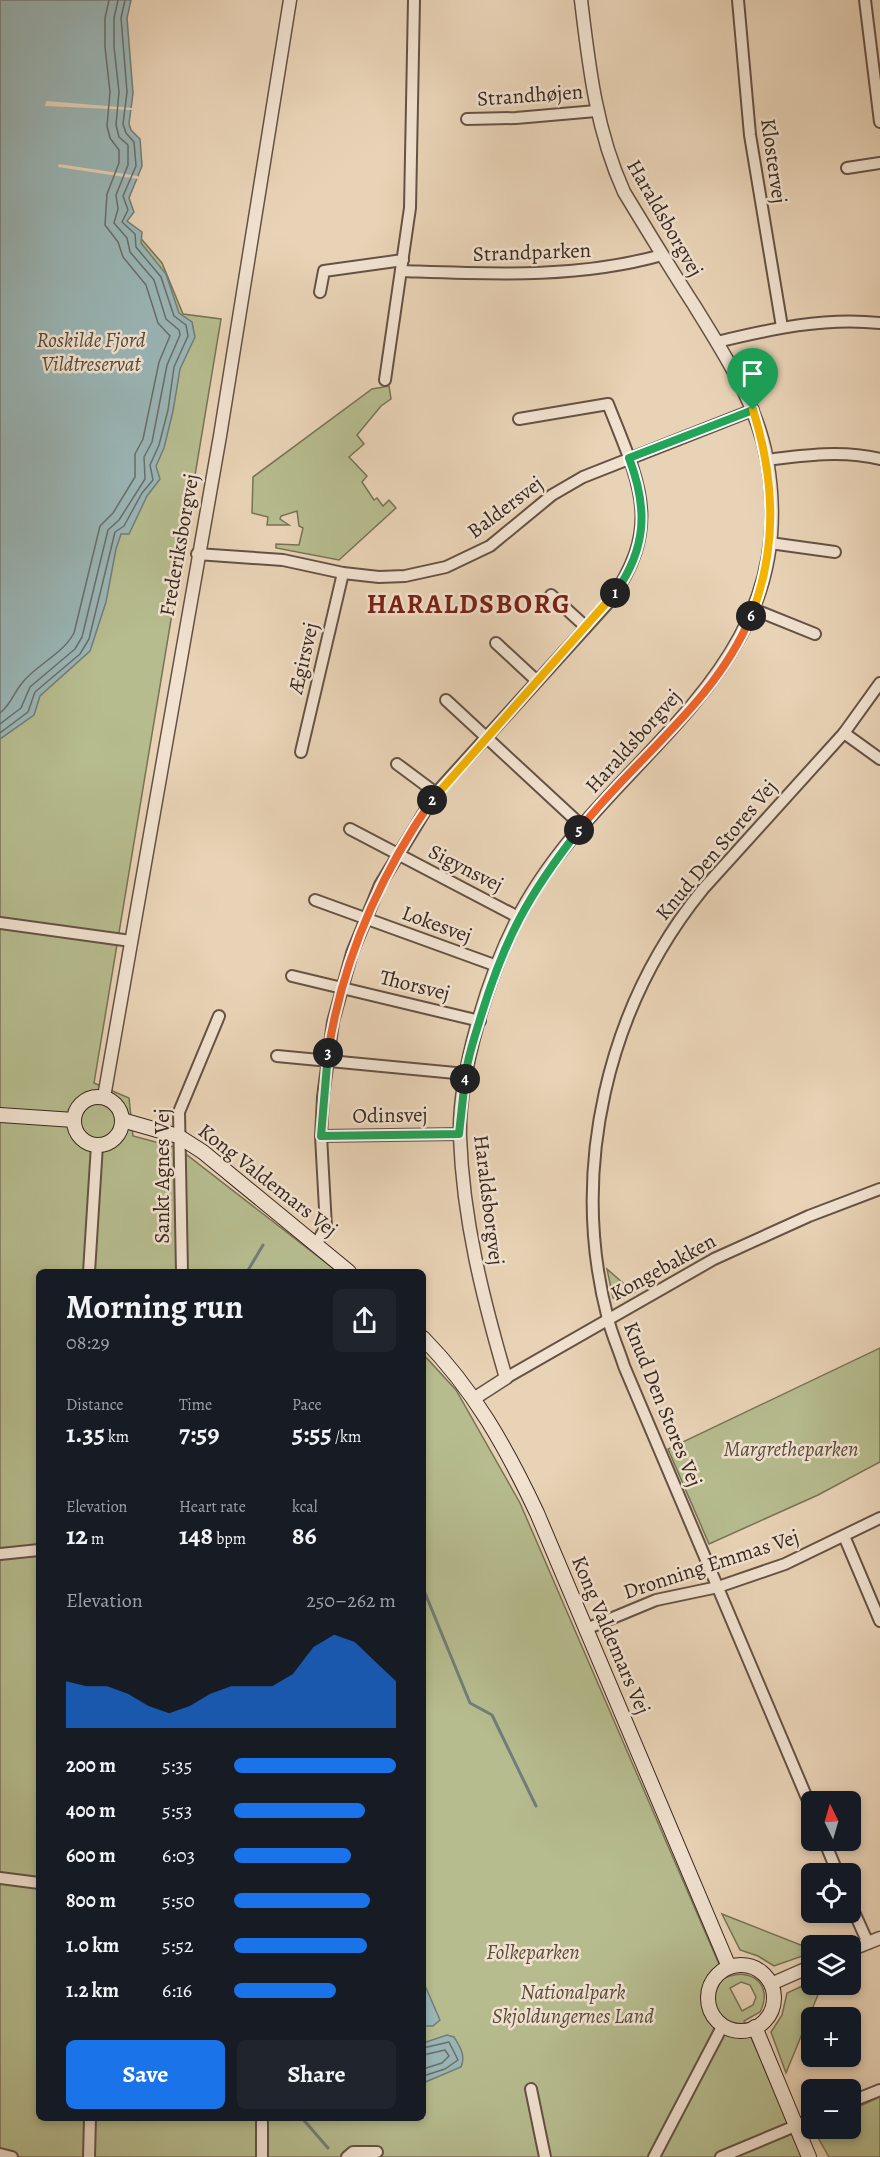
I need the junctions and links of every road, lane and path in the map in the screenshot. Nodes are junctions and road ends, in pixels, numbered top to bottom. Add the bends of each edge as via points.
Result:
1 (290, 0) edge
2 (414, 0) edge
3 (581, 0) edge
4 (738, 0) edge
5 (865, 0) edge
6 (596, 111) junction
7 (467, 119) dead end
8 (880, 122) edge
9 (880, 163) edge
10 (847, 168) dead end
11 (662, 255) junction
12 (402, 266) junction
13 (320, 292) dead end
14 (880, 323) edge
15 (782, 327) junction
16 (717, 342) junction
17 (385, 380) dead end
18 (753, 410) junction
19 (519, 418) dead end
20 (629, 458) junction
21 (880, 459) edge
22 (767, 460) junction
23 (770, 543) junction
24 (835, 552) dead end
25 (197, 554) junction
26 (342, 573) junction
27 (551, 595) dead end
28 (753, 609) junction
29 (586, 627) junction
30 (815, 634) dead end
31 (496, 643) dead end
32 (537, 681) junction
33 (880, 683) edge
34 (446, 700) dead end
35 (844, 733) junction
36 (486, 737) junction
37 (301, 752) dead end
38 (880, 759) edge
39 (397, 764) dead end
40 (436, 793) junction
41 (582, 826) junction
42 (350, 829) dead end
43 (396, 854) junction
44 (315, 900) dead end
45 (518, 917) junction
46 (365, 919) junction
47 (0, 925) edge
48 (131, 941) junction
49 (497, 966) junction
50 (292, 976) dead end
51 (341, 988) junction
52 (219, 1016) dead end
53 (480, 1021) junction
54 (277, 1056) dead end
55 (327, 1061) junction
56 (466, 1074) junction
57 (104, 1097) junction
58 (0, 1115) edge
59 (74, 1120) junction
60 (122, 1120) junction
61 (459, 1134) junction
62 (178, 1136) junction
63 (321, 1136) junction
64 (97, 1145) junction
65 (880, 1189) edge
66 (316, 1244) junction
67 (89, 1269) edge
68 (182, 1269) edge
69 (345, 1269) edge
70 (608, 1319) junction
71 (426, 1342) edge
72 (506, 1378) junction
73 (474, 1398) junction
74 (880, 1518) edge
75 (844, 1536) junction
76 (36, 1550) edge
77 (0, 1554) edge
78 (718, 1587) junction
79 (880, 1621) edge
80 (586, 1629) junction
81 (804, 1791) edge
82 (0, 1878) edge
83 (36, 1883) edge
84 (859, 1923) edge
85 (880, 1938) edge
86 (868, 1943) junction
87 (861, 1946) edge
88 (729, 1967) junction
89 (801, 1971) edge
90 (771, 1984) junction
91 (723, 2025) junction
92 (755, 2027) junction
93 (531, 2089) dead end
94 (880, 2090) edge
95 (861, 2098) edge
96 (90, 2121) edge
97 (262, 2122) dead end
98 (801, 2124) edge
99 (796, 2126) junction
100 (377, 2152) dead end
101 (0, 2154) edge
102 (12, 2157) edge
103 (89, 2157) edge
104 (262, 2157) edge
105 (347, 2157) edge
106 (545, 2157) edge
107 (654, 2157) edge
108 (721, 2157) edge
109 (809, 2157) edge

1 - 25 street, Frederiksborgvej via 220,436
2 - 12 street via 410,208
3 - 6 street, Haraldsborgvej
4 - 15 street, Klostervej via 750,135
5 - 8 street
6 - 7 street, Strandhøjen
6 - 11 street, Haraldsborgvej via 624,192
9 - 10 street
11 - 12 street, Strandparken via 570,272 499,275
11 - 16 street, Haraldsborgvej
12 - 13 street, Strandparken via 324,271
12 - 17 street
14 - 15 street via 831,320
15 - 16 street
16 - 18 street, Haraldsborgvej
18 - 20 street, Baldersvej
18 - 22 street, Haraldsborgvej
19 - 20 street via 605,402
20 - 26 street, Baldersvej via 552,495 490,546 459,563 405,576
20 - 29 street via 643,510 637,555 616,592
21 - 22 street via 807,454
22 - 23 street, Haraldsborgvej
23 - 24 street
23 - 28 street, Haraldsborgvej
25 - 26 street, Baldersvej via 283,560
25 - 48 street, Frederiksborgvej
26 - 37 street, Ægirsvej
27 - 29 street
28 - 30 street
28 - 41 street, Haraldsborgvej via 728,662 694,705
29 - 32 street
31 - 32 street
32 - 36 street
33 - 35 street, Knud Den Stores Vej
34 - 36 street
35 - 38 street
35 - 70 street, Knud Den Stores Vej via 683,913 646,972 610,1068 595,1158 593,1222
36 - 40 street
36 - 41 street
39 - 40 street
40 - 43 street
41 - 45 street, Haraldsborgvej via 543,876
42 - 43 street, Sigynsvej
43 - 45 street, Sigynsvej
43 - 46 street
44 - 46 street, Lokesvej
45 - 49 street, Haraldsborgvej
46 - 49 street, Lokesvej
46 - 51 street
47 - 48 street
48 - 57 street, Frederiksborgvej
49 - 53 street, Haraldsborgvej
50 - 51 street, Thorsvej
51 - 53 street, Thorsvej
51 - 55 street
52 - 62 street, Sankt Agnes Vej via 182,1100
53 - 56 street, Haraldsborgvej
54 - 55 street
55 - 56 street
55 - 63 street
56 - 61 street, Haraldsborgvej
57 - 59 main road via 83,1101
57 - 60 main road via 117,1106
58 - 59 main road
59 - 64 main road via 78,1134
60 - 62 main road, Kong Valdemars Vej
60 - 64 main road via 112,1140
61 - 63 street, Odinsvej
61 - 72 street, Haraldsborgvej via 482,1295
62 - 66 main road, Kong Valdemars Vej
62 - 68 street, Sankt Agnes Vej
63 - 66 street via 326,1227
64 - 67 street
65 - 70 street, Kongebakken via 809,1216 714,1260
66 - 69 main road, Kong Valdemars Vej
70 - 72 street, Kongebakken
70 - 78 street, Knud Den Stores Vej via 624,1366
71 - 73 main road, Kong Valdemars Vej
72 - 73 street, Kongebakken
73 - 80 main road, Kong Valdemars Vej via 507,1449
74 - 75 street, Dronning Emmas Vej
75 - 78 street, Dronning Emmas Vej via 785,1564
75 - 79 street
76 - 77 street
78 - 80 street, Dronning Emmas Vej via 656,1600
78 - 81 street, Knud Den Stores Vej
80 - 88 main road, Kong Valdemars Vej
82 - 83 street
84 - 86 street
85 - 86 street
86 - 87 street
88 - 90 main road via 748,1966
88 - 91 main road via 714,1979 708,1998 710,2008
89 - 90 street
90 - 92 main road via 773,2004 764,2022
91 - 92 main road via 739,2031
91 - 107 street
92 - 99 main road
93 - 106 street
94 - 95 street
96 - 103 street
97 - 104 street
98 - 99 street
99 - 108 street
99 - 109 main road
100 - 105 street via 353,2152
101 - 102 street

